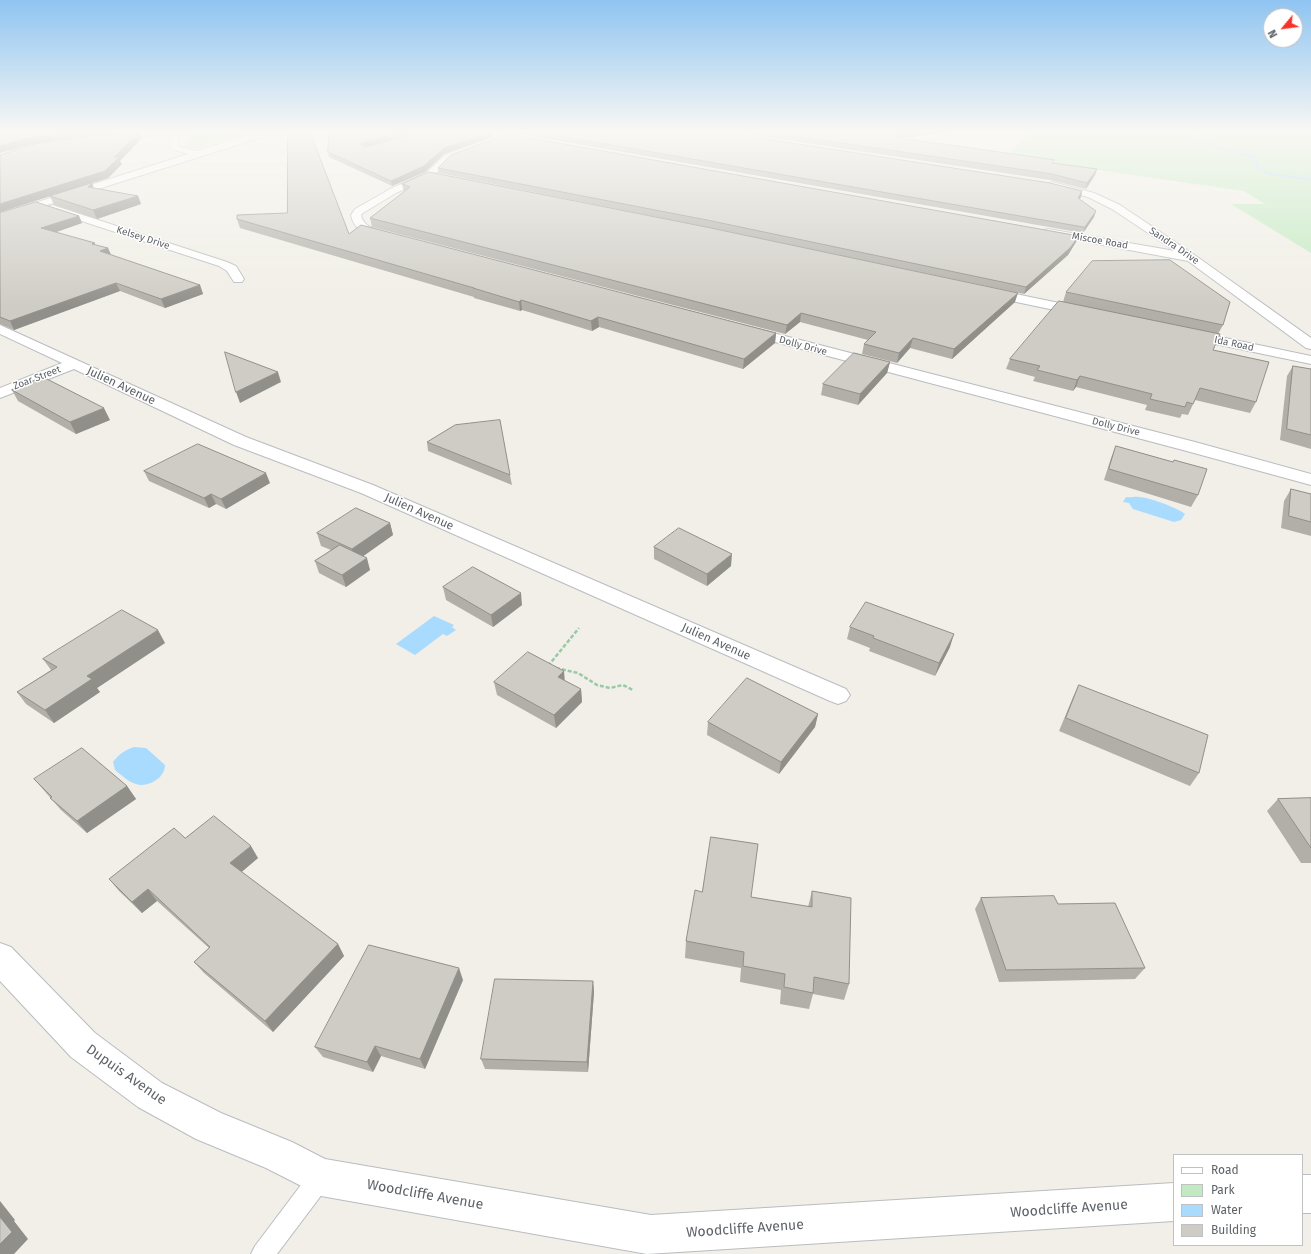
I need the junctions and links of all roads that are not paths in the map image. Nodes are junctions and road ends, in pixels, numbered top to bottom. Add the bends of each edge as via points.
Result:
1 (84, 191) edge
2 (402, 191) edge
3 (1076, 191) edge
4 (42, 205) junction
5 (0, 218) edge
6 (1037, 230) edge
7 (399, 239) edge
8 (1192, 258) junction
9 (238, 279) dead end
10 (979, 290) edge
11 (1094, 314) edge
12 (731, 326) edge
13 (0, 330) edge
14 (1178, 332) edge
15 (1311, 345) edge
16 (1311, 360) edge
17 (74, 364) junction
18 (0, 393) edge
19 (1311, 480) edge
20 (838, 695) dead end
21 (0, 958) edge
22 (321, 1177) junction
23 (1173, 1202) edge
24 (263, 1254) edge

1 - 4 street
2 - 7 street via 370,204 356,215 357,223 367,230
3 - 8 street, Sandra Drive via 1116,207
4 - 5 street
4 - 9 street, Kelsey Drive via 223,264 232,269
6 - 8 street, Miscoe Road
8 - 15 street, Sandra Drive
10 - 11 street
12 - 19 street, Dolly Drive
13 - 17 street, Julien Avenue
14 - 16 street, Ida Road
17 - 18 street, Zoar Street
17 - 20 street, Julien Avenue via 240,441 367,490
21 - 22 street, Dupuis Avenue via 83,1044 150,1095 209,1126 279,1155
22 - 23 street, Woodcliffe Avenue via 651,1235
22 - 24 lane

